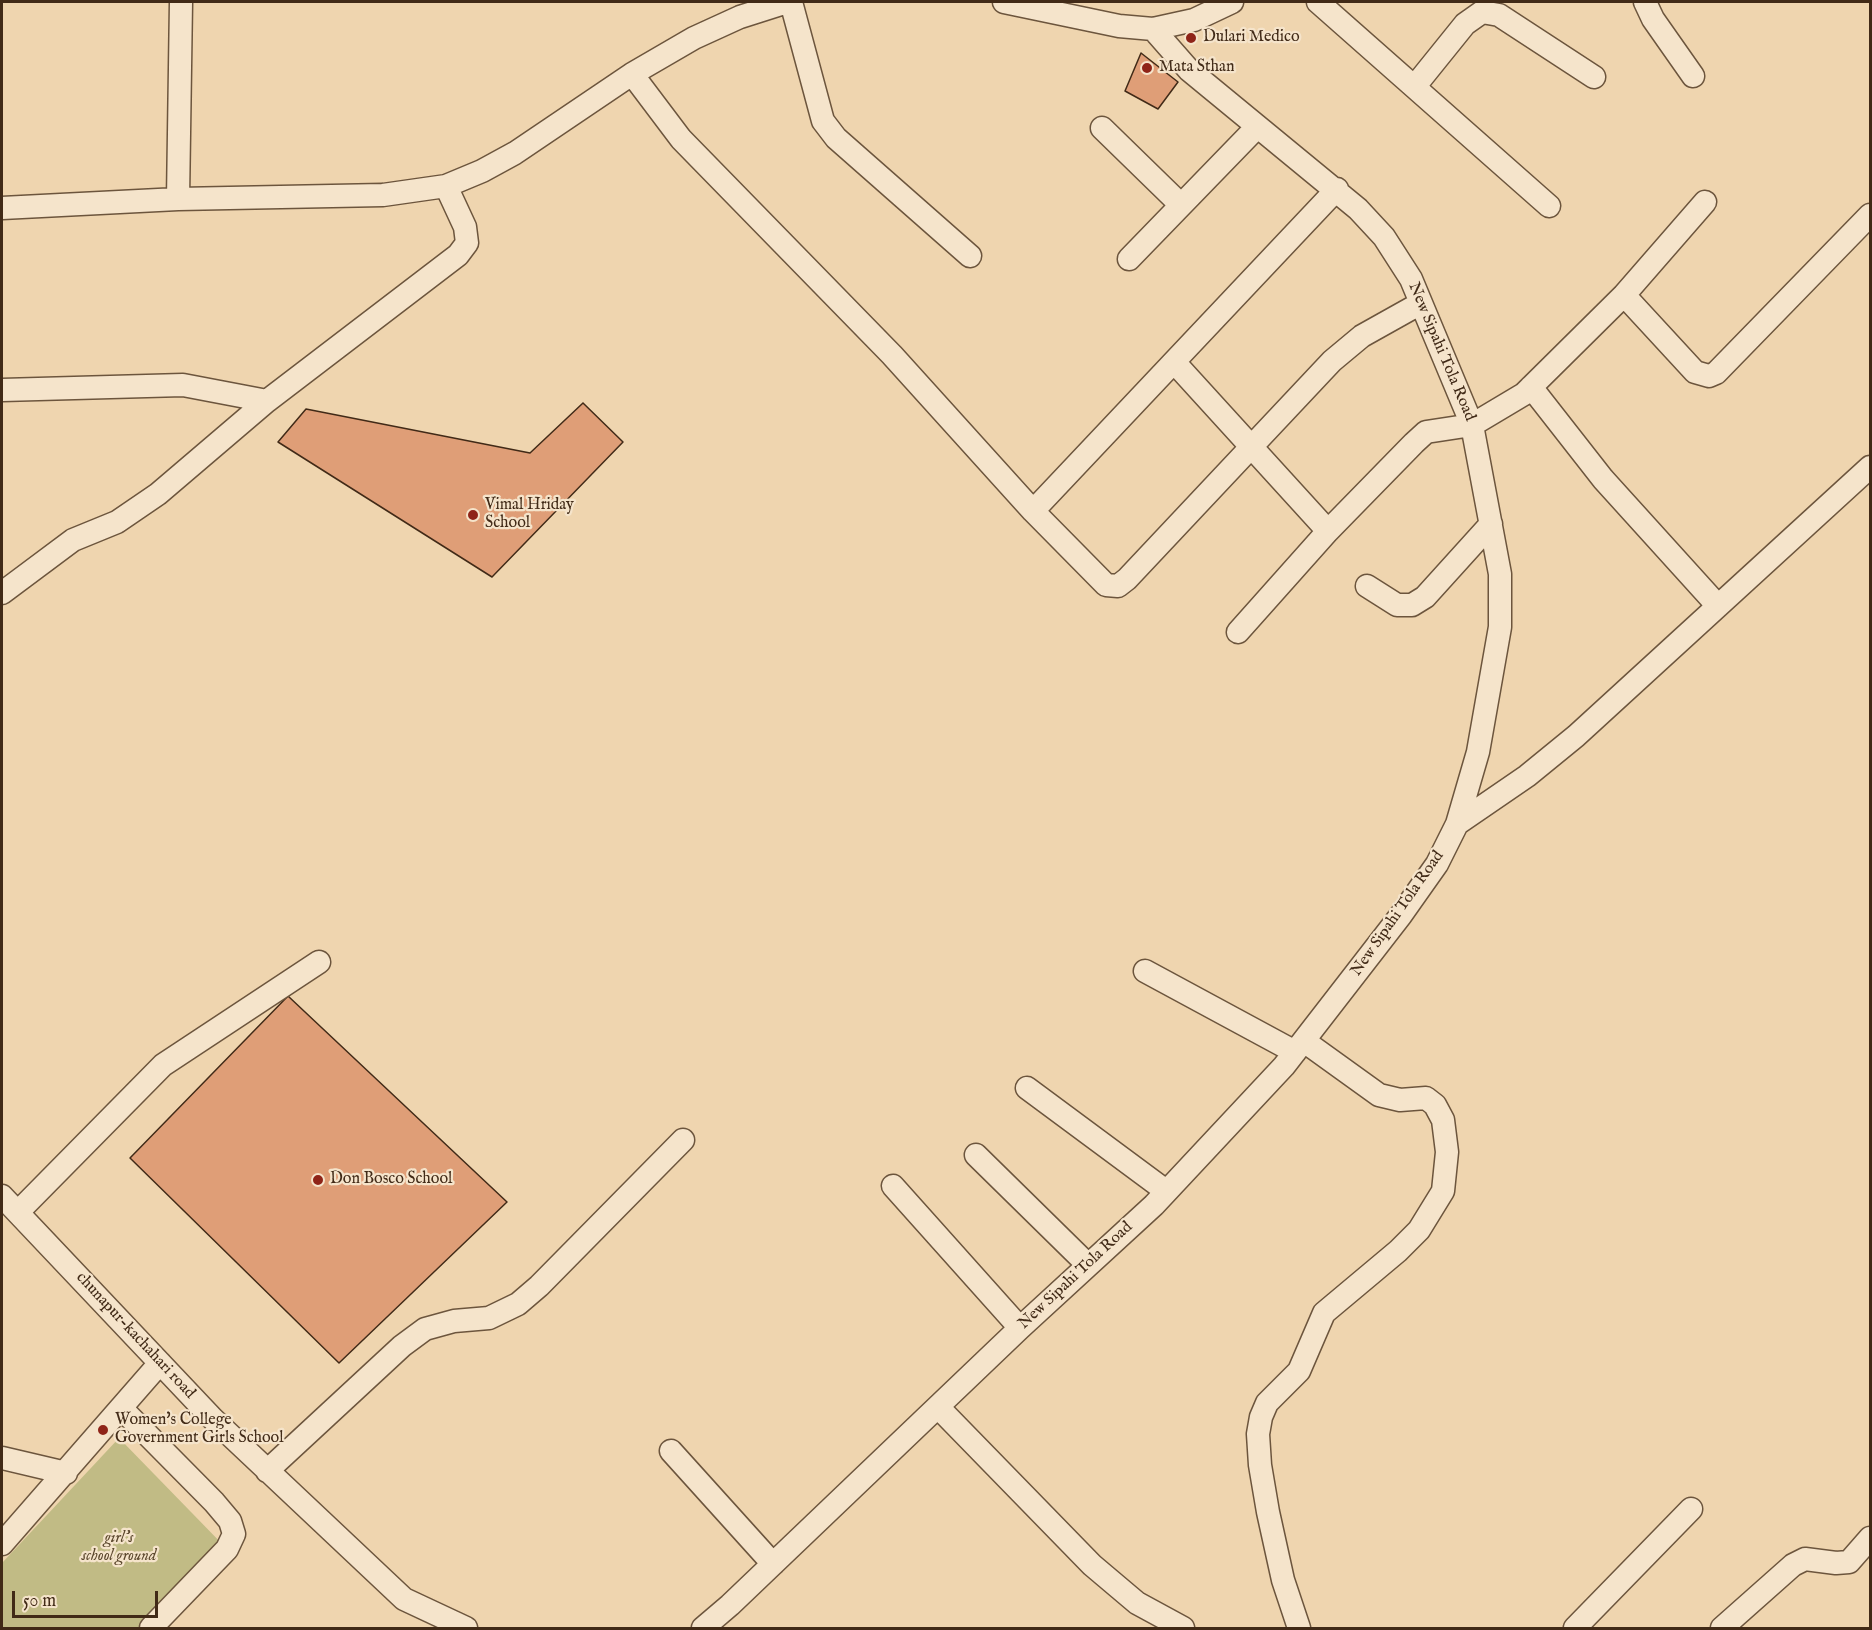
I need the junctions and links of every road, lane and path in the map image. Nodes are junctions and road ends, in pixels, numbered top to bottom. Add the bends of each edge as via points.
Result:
1 (181, 2) edge
2 (787, 2) edge
3 (792, 2) edge
4 (1004, 2) edge
5 (1232, 2) edge
6 (1318, 2) edge
7 (1645, 2) edge
8 (1153, 28) junction
9 (632, 74) junction
10 (1693, 76) dead end
11 (1594, 77) dead end
12 (1415, 86) junction
13 (1257, 127) junction
14 (1102, 128) dead end
15 (446, 186) junction
16 (1337, 189) junction
17 (178, 199) junction
18 (1705, 202) dead end
19 (1181, 205) junction
20 (1549, 206) dead end
21 (2, 208) edge
22 (1870, 215) edge
23 (970, 256) dead end
24 (1129, 259) dead end
25 (1624, 295) junction
26 (1421, 303) junction
27 (1175, 363) junction
28 (1530, 387) junction
29 (2, 390) edge
30 (267, 401) junction
31 (1472, 425) junction
32 (1252, 449) junction
33 (1870, 467) edge
34 (1033, 511) junction
35 (1491, 524) junction
36 (1328, 531) junction
37 (1367, 586) dead end
38 (2, 593) edge
39 (1718, 606) junction
40 (1238, 632) dead end
41 (1457, 824) junction
42 (319, 962) dead end
43 (1145, 971) dead end
44 (1300, 1046) junction
45 (1027, 1088) dead end
46 (683, 1140) dead end
47 (976, 1155) dead end
48 (893, 1186) dead end
49 (1166, 1191) junction
50 (2, 1196) edge
51 (18, 1212) junction
52 (1088, 1265) junction
53 (1020, 1328) junction
54 (160, 1363) junction
55 (938, 1407) junction
56 (122, 1410) junction
57 (671, 1451) dead end
58 (2, 1458) edge
59 (267, 1471) junction
60 (66, 1473) junction
61 (1691, 1509) dead end
62 (1870, 1539) edge
63 (2, 1544) edge
64 (772, 1564) junction
65 (151, 1629) edge
66 (466, 1629) edge
67 (703, 1629) edge
68 (1184, 1629) edge
69 (1299, 1629) edge
70 (1575, 1629) edge
71 (1722, 1629) edge

1 - 17 street
2 - 9 street via 694,38
3 - 23 street via 823,121 836,138
4 - 8 street via 1119,26
5 - 8 street via 1194,20
6 - 12 street
7 - 10 street
8 - 13 street, New Sipahi Tola Road via 1189,70
9 - 15 street via 515,153
9 - 34 street via 681,139 892,355
11 - 12 street via 1499,15 1482,12 1466,24
12 - 20 street
13 - 16 street, New Sipahi Tola Road
13 - 19 street
14 - 19 street
15 - 17 street via 383,195
15 - 30 street via 465,226 467,243 458,255
16 - 26 street, New Sipahi Tola Road via 1384,237 1411,279
16 - 27 street
17 - 21 street
18 - 25 street
19 - 24 street
22 - 25 street via 1728,363 1709,376 1695,372
25 - 28 street
26 - 31 street, New Sipahi Tola Road
26 - 32 street via 1362,336 1332,361
27 - 32 street
27 - 34 street
28 - 31 street
28 - 39 street via 1603,479
29 - 30 street via 183,385
30 - 38 street via 158,494 117,522 73,540
31 - 35 street, New Sipahi Tola Road
31 - 36 street via 1426,432
32 - 34 street via 1118,586 1106,585 1096,578
32 - 36 street
33 - 39 street
35 - 37 street via 1425,597 1412,605 1397,605
35 - 41 street, New Sipahi Tola Road via 1500,574 1500,627 1478,752
36 - 40 street
39 - 41 street via 1576,736 1527,776
41 - 44 street, New Sipahi Tola Road via 1437,864 1401,915
42 - 51 street via 163,1065
43 - 44 street
44 - 49 street, New Sipahi Tola Road
44 - 69 street via 1379,1095 1400,1100 1426,1098 1443,1119 1447,1152 1443,1191 1419,1230 1324,1312 1299,1371 1267,1403 1261,1417 1260,1464 1268,1512
45 - 49 street
46 - 59 street via 540,1287 518,1304 489,1318 425,1329
47 - 52 street
48 - 53 street
49 - 52 street, New Sipahi Tola Road
50 - 51 street, chunapur-kachahari road
51 - 54 street, chunapur-kachahari road
52 - 53 street, New Sipahi Tola Road
53 - 55 street, New Sipahi Tola Road
54 - 56 street
54 - 59 street, chunapur-kachahari road
55 - 64 street, New Sipahi Tola Road
55 - 68 street via 1092,1565 1137,1603
56 - 60 street
56 - 65 street via 214,1502 230,1521 234,1534 227,1548
57 - 64 street
58 - 60 street
59 - 66 street, chunapur-kachahari road via 404,1599
60 - 63 street
61 - 70 street
62 - 71 street via 1849,1562 1805,1559 1793,1565
64 - 67 street, New Sipahi Tola Road

